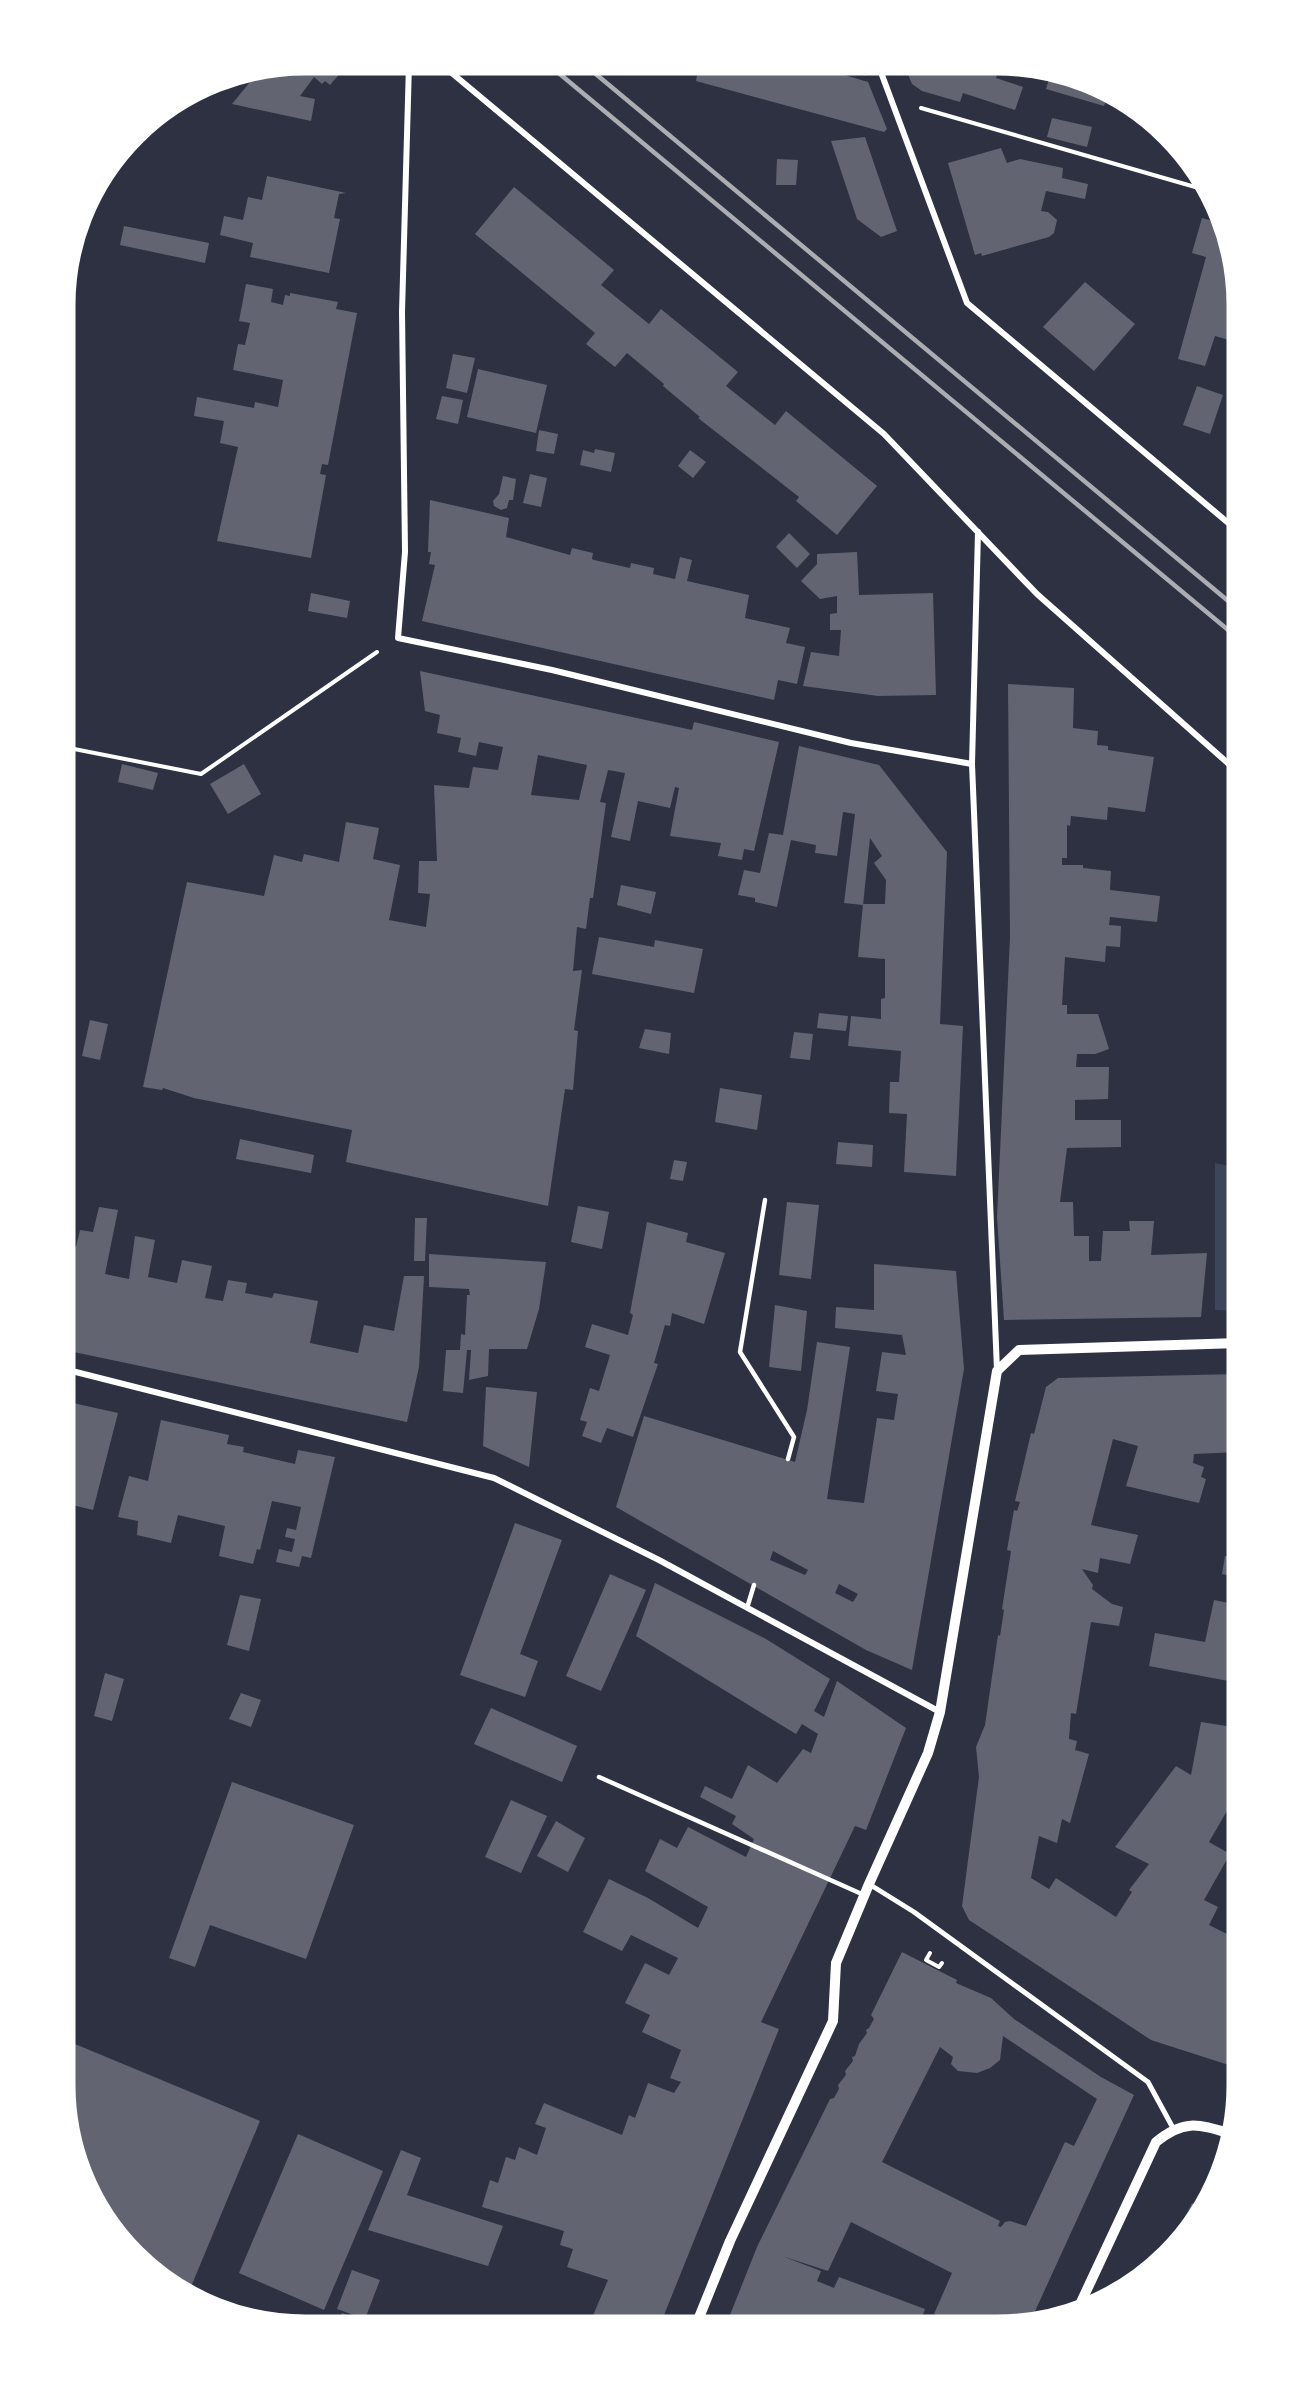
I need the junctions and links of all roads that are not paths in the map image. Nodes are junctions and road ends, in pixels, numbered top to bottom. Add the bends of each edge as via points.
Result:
1 (409, 74) edge
2 (453, 74) edge
3 (882, 74) edge
4 (1228, 523) edge
5 (978, 532) junction
6 (1228, 763) edge
7 (972, 764) junction
8 (765, 1200) dead end
9 (1228, 1342) edge
10 (997, 1371) junction
11 (74, 1372) edge
12 (788, 1460) dead end
13 (754, 1585) dead end
14 (747, 1608) junction
15 (940, 1712) junction
16 (599, 1777) dead end
17 (869, 1884) junction
18 (864, 1895) junction
19 (1173, 2128) junction
20 (1224, 2132) edge
21 (1082, 2299) edge
22 (700, 2316) edge

1 - 7 street via 402,312 405,552 398,638 552,670 851,743
2 - 5 street via 884,434
3 - 4 street via 967,303
5 - 6 street via 1037,594
5 - 7 street
7 - 10 street
8 - 12 lane via 740,1352 794,1437
9 - 10 street via 1019,1350
10 - 15 street
11 - 14 street via 494,1478
13 - 14 lane
14 - 15 street
15 - 17 street via 928,1753
16 - 18 lane
17 - 18 street
17 - 19 street via 914,1912 1148,2082
18 - 22 street via 836,1963 833,2021 729,2241
19 - 20 street via 1199,2124
19 - 21 street via 1156,2142

